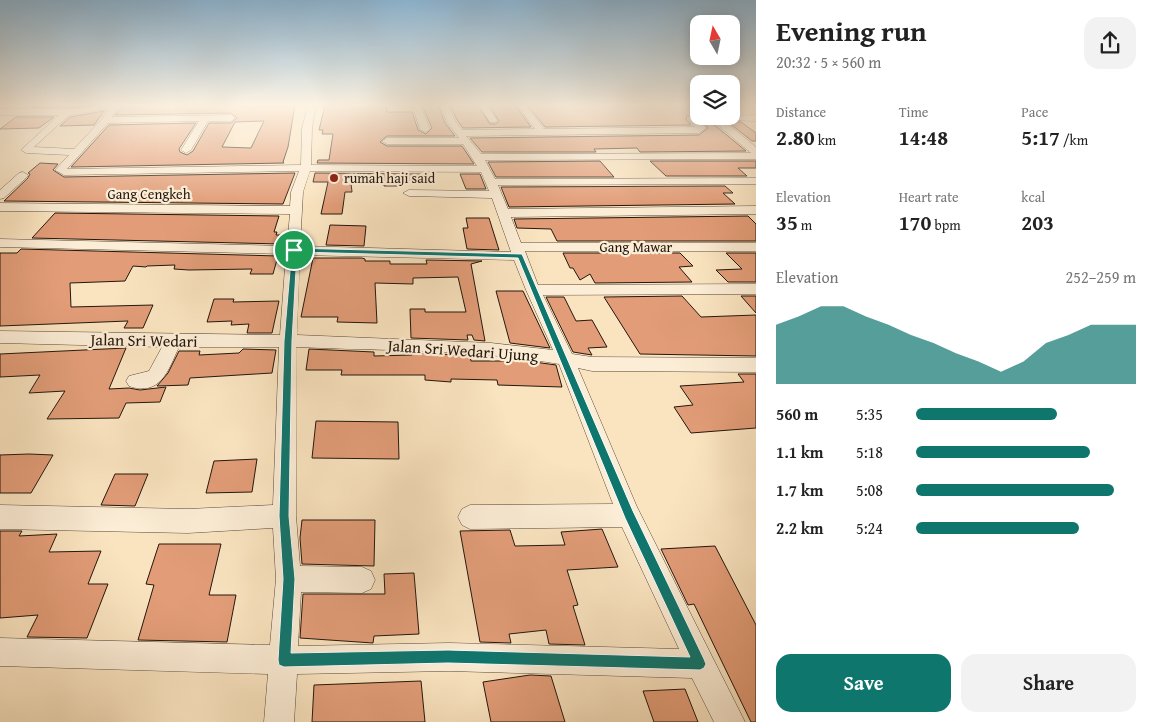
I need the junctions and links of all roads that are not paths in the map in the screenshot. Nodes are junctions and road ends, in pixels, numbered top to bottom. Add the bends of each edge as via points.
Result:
1 (38, 139) edge
2 (88, 139) edge
3 (193, 139) edge
4 (307, 139) edge
5 (437, 139) edge
6 (463, 139) edge
7 (739, 139) edge
8 (387, 142) dead end
9 (186, 150) dead end
10 (76, 152) junction
11 (756, 154) edge
12 (729, 156) junction
13 (306, 168) junction
14 (749, 173) edge
15 (23, 176) dead end
16 (487, 176) junction
17 (409, 193) dead end
18 (0, 196) edge
19 (0, 207) edge
20 (297, 210) junction
21 (756, 210) edge
22 (502, 214) junction
23 (0, 243) edge
24 (756, 247) edge
25 (294, 250) junction
26 (518, 251) junction
27 (756, 288) edge
28 (534, 290) junction
29 (0, 337) edge
30 (172, 341) junction
31 (288, 341) junction
32 (565, 358) junction
33 (756, 365) edge
34 (135, 381) dead end
35 (629, 515) junction
36 (284, 516) junction
37 (470, 517) dead end
38 (0, 518) edge
39 (289, 579) junction
40 (362, 580) dead end
41 (0, 652) edge
42 (284, 660) junction
43 (700, 664) junction
44 (279, 722) edge
45 (730, 722) edge

1 - 10 street via 26,150
2 - 10 street
3 - 9 street
4 - 13 street
5 - 8 street
6 - 16 street
7 - 11 street
10 - 13 street via 60,170 68,173
11 - 12 street
12 - 14 street
12 - 16 street
13 - 16 street
13 - 20 street via 298,192
14 - 16 street
15 - 18 street
16 - 17 street
16 - 22 street
19 - 20 street, Gang Cengkeh
20 - 25 street
21 - 22 street
22 - 26 street
23 - 25 street, Gang Mawar
24 - 26 street, Gang Mawar
25 - 26 street, Gang Mawar
25 - 31 street
26 - 28 street
27 - 28 street
28 - 32 street
29 - 30 street, Jalan Sri Wedari
30 - 31 street, Jalan Sri Wedari
30 - 34 street via 156,376
31 - 32 street, Jalan Sri Wedari Ujung via 491,349
31 - 36 street
32 - 33 street, Jalan Sri Wedari Ujung via 592,364
32 - 35 street
35 - 37 street
35 - 43 street
36 - 38 street via 188,521
36 - 39 street
39 - 40 street
39 - 42 street
41 - 42 street
42 - 43 street via 448,657
42 - 44 street
43 - 45 street

